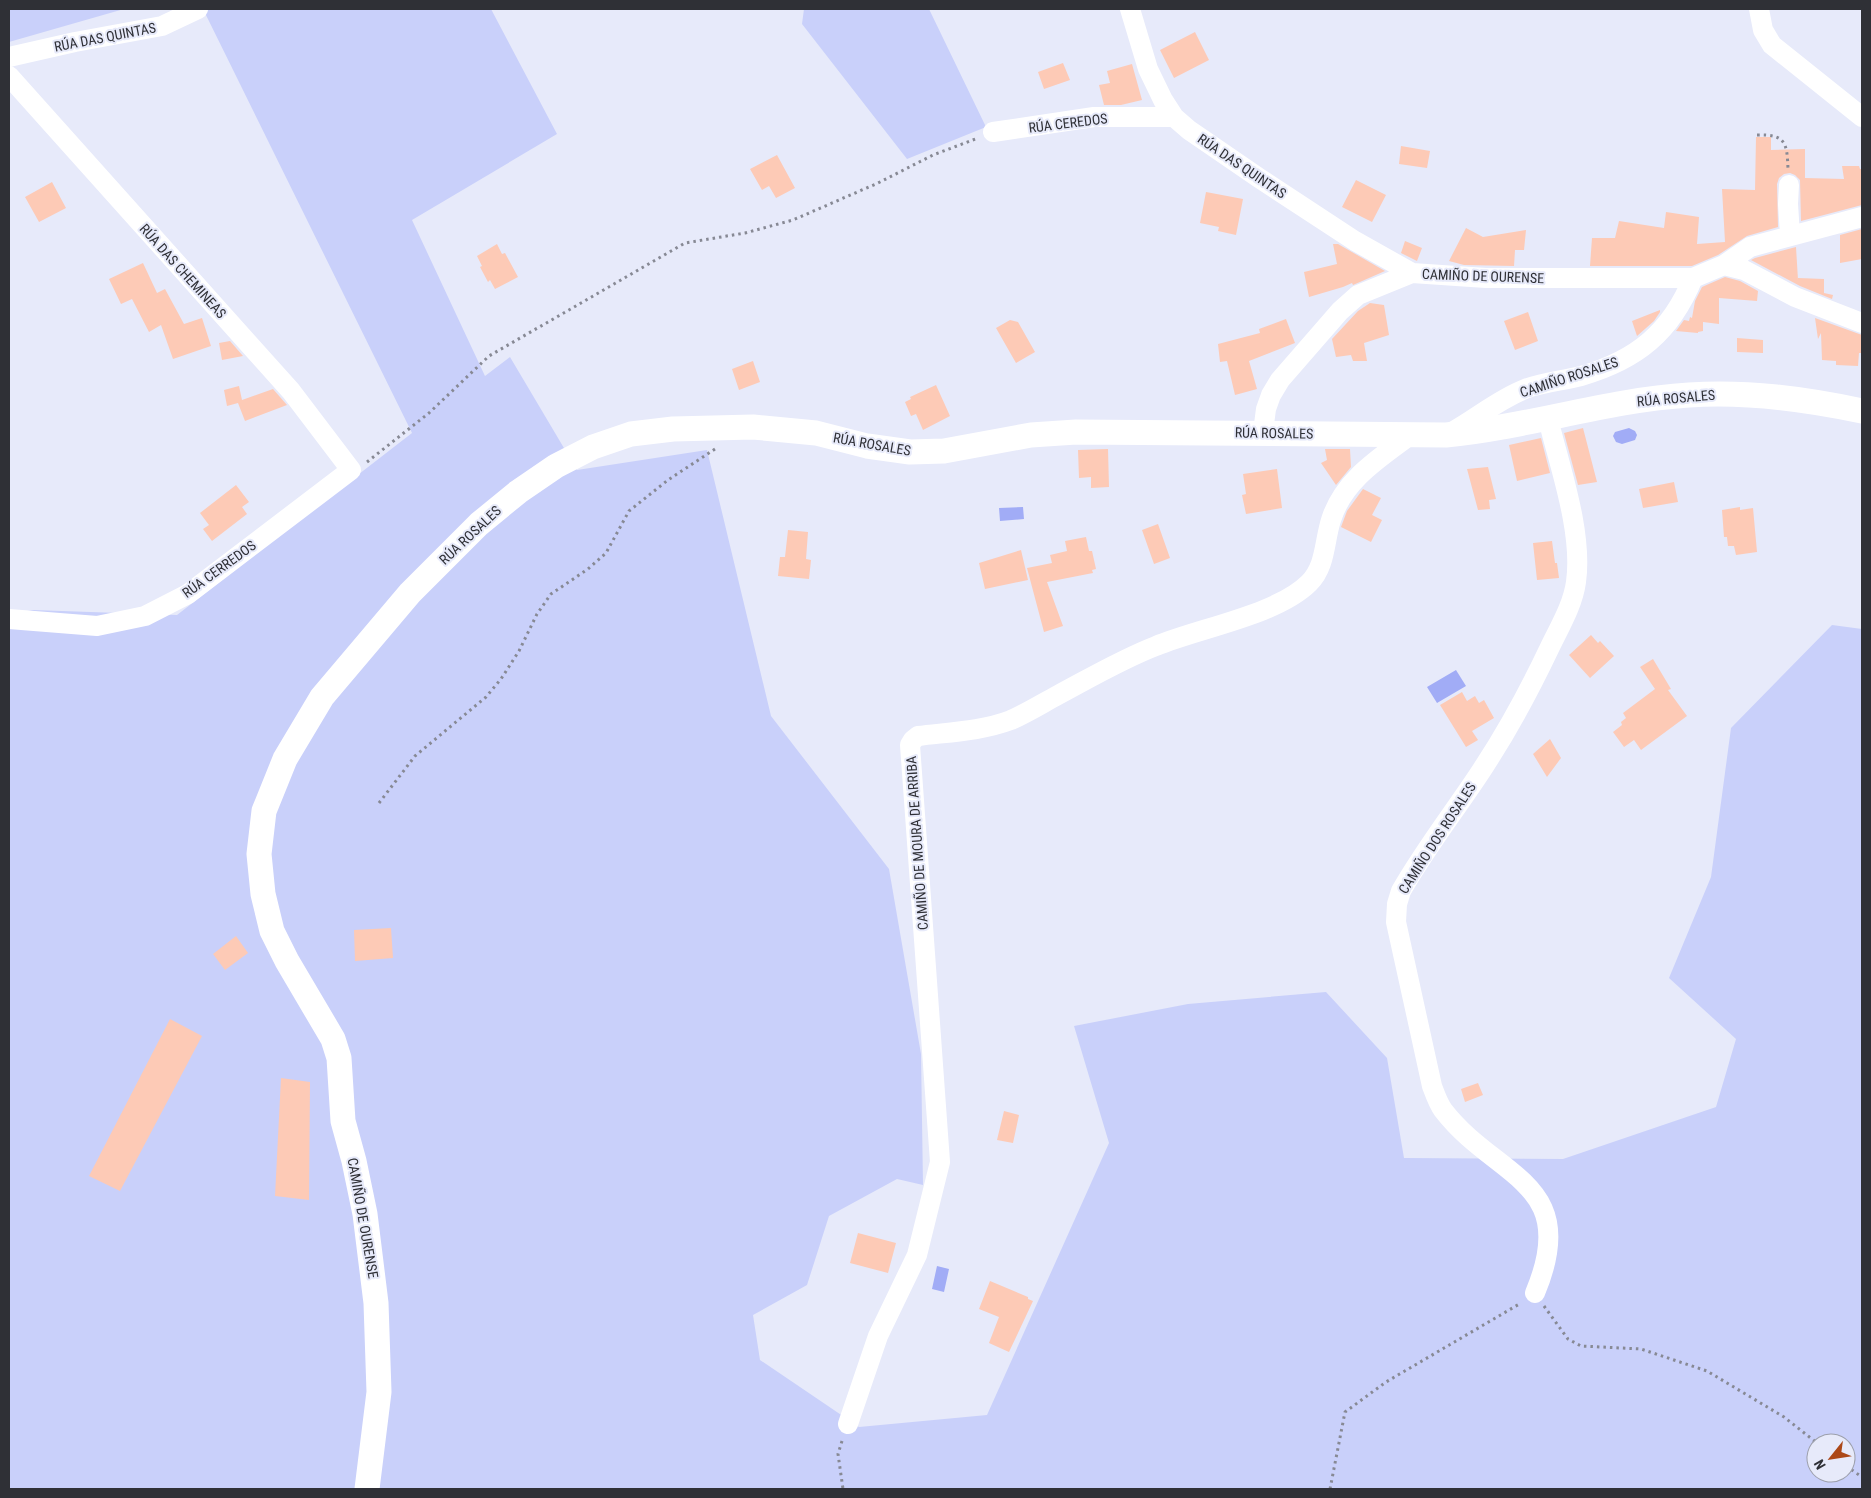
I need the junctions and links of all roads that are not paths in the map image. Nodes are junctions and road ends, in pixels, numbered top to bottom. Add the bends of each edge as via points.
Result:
1 (198, 9) edge
2 (1130, 9) edge
3 (1759, 9) edge
4 (9, 57) edge
5 (9, 76) edge
6 (1174, 117) junction
7 (1862, 117) edge
8 (993, 132) road end
9 (1789, 185) road end
10 (1862, 217) edge
11 (1790, 235) junction
12 (1724, 265) junction
13 (1412, 273) junction
14 (1693, 278) junction
15 (1862, 323) edge
16 (1862, 411) edge
17 (1548, 418) junction
18 (1263, 432) junction
19 (1446, 435) junction
20 (1409, 436) junction
21 (351, 470) joint
22 (9, 619) edge
23 (287, 961) joint
24 (1535, 1292) road end
25 (848, 1424) road end
26 (366, 1489) edge

1 - 4 street, RÚA DAS QUINTAS via 162,26
2 - 6 street, RÚA DAS QUINTAS via 1148,69
3 - 7 street via 1763,30 1772,45
5 - 21 street, RÚA DAS CHEMINEAS via 291,391
6 - 8 street, RÚA CEREDOS via 1094,117
6 - 13 street, RÚA DAS QUINTAS via 1355,242
9 - 11 street
10 - 11 street
11 - 12 street via 1750,246
12 - 14 street
12 - 15 street via 1744,270 1794,297
13 - 14 street, CAMIÑO DE OURENSE via 1486,278
13 - 18 street, CAMIÑO DE OURENSE via 1358,295 1340,311 1280,380 1266,409
14 - 19 street, CAMIÑO ROSALES via 1685,297 1657,335 1623,360 1596,371 1525,389
16 - 17 street, RÚA ROSALES via 1806,399 1689,394 1626,402
17 - 19 street, RÚA ROSALES
17 - 24 street, CAMIÑO DOS ROSALES via 1570,506 1576,583 1568,609 1539,670 1507,728 1401,891 1396,922 1432,1086 1442,1108 1459,1128 1524,1181 1538,1198 1548,1223 1549,1248
18 - 20 street, RÚA ROSALES
18 - 23 street, RÚA ROSALES via 1076,432 1031,435 944,451 910,452 867,446 816,433 753,427 673,429 631,434 593,446 556,466 479,524 410,593 322,697 285,759 264,811 259,854 263,894 272,931
19 - 20 street, RÚA ROSALES
20 - 25 street, CAMIÑO DE MOURA DE ARRIBA via 1353,481 1330,520 1323,560 1315,576 1299,592 1271,607 1156,645 1012,719 982,728 918,736 910,745 940,1162 918,1255 878,1336
21 - 22 street, RÚA CERREDOS via 188,594 145,616 97,626
23 - 26 street, CAMIÑO DE OURENSE via 333,1039 338,1058 343,1120 365,1214 376,1303 379,1392

